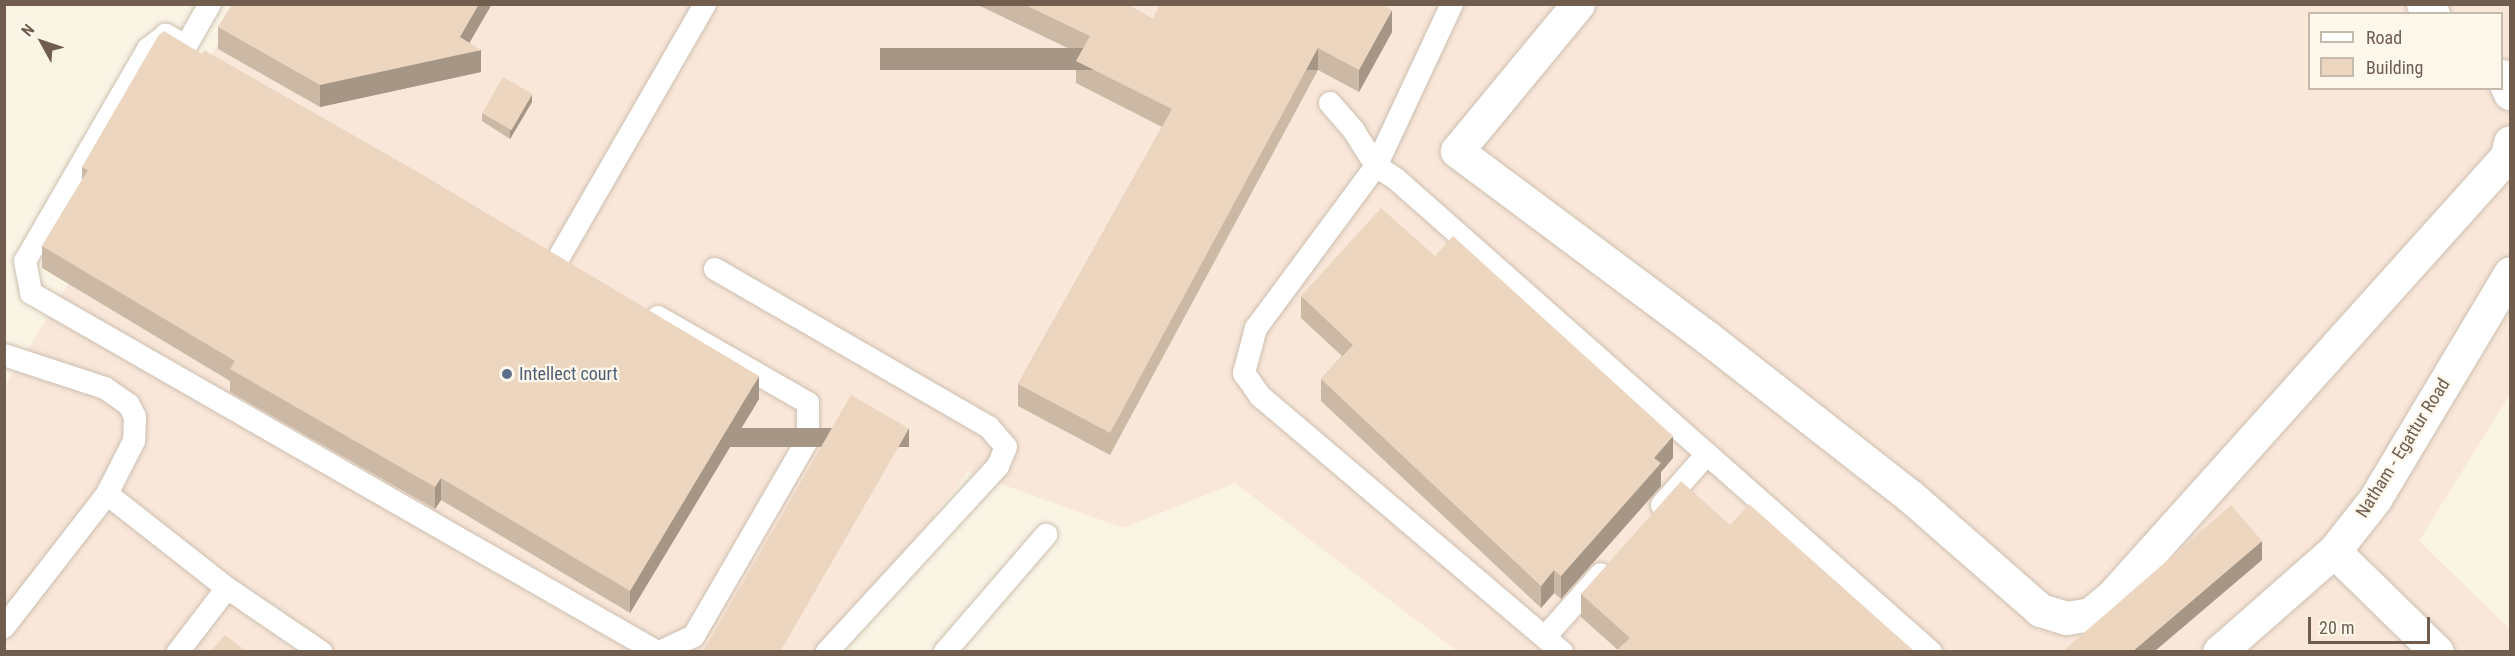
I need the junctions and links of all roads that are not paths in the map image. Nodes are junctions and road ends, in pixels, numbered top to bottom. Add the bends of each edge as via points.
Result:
1 (210, 4) edge
2 (705, 4) edge
3 (1452, 4) edge
4 (1578, 4) edge
5 (186, 46) junction
6 (207, 58) edge
7 (2503, 78) edge
8 (2511, 93) edge
9 (1330, 103) dead end
10 (2511, 142) edge
11 (1376, 166) junction
12 (537, 247) edge
13 (558, 259) junction
14 (715, 268) dead end
15 (578, 271) edge
16 (2511, 273) edge
17 (638, 305) edge
18 (4, 355) edge
19 (1707, 454) junction
20 (107, 494) junction
21 (1645, 524) edge
22 (1046, 535) dead end
23 (2334, 551) junction
24 (1614, 559) edge
25 (227, 588) junction
26 (4, 627) edge
27 (1545, 637) junction
28 (178, 651) edge
29 (321, 651) edge
30 (658, 651) edge
31 (827, 651) edge
32 (945, 651) edge
33 (1562, 651) edge
34 (1930, 651) edge
35 (2219, 651) edge
36 (2437, 651) edge

1 - 5 lane
2 - 13 lane
3 - 11 lane
4 - 10 street via 1457,151 1709,339 1910,496 2040,610 2066,618 2090,614 2112,596 2507,156
5 - 6 lane
5 - 30 lane via 166,35 148,49 25,261 31,293
7 - 8 street
9 - 11 lane
11 - 19 lane via 1396,179
11 - 27 lane via 1256,328 1244,374 1260,396
12 - 13 lane
13 - 15 lane
14 - 31 lane via 979,420 1006,447 998,466
16 - 23 street, Natham - Egattur Road via 2375,499
17 - 30 lane via 808,403 808,439 694,636
18 - 20 lane via 105,388 129,405 135,417 134,441
19 - 21 lane
19 - 34 lane
20 - 25 lane
20 - 26 lane
22 - 32 lane
23 - 35 street, Natham - Egattur Road
23 - 36 street
24 - 27 lane
25 - 28 lane
25 - 29 lane
27 - 33 lane

